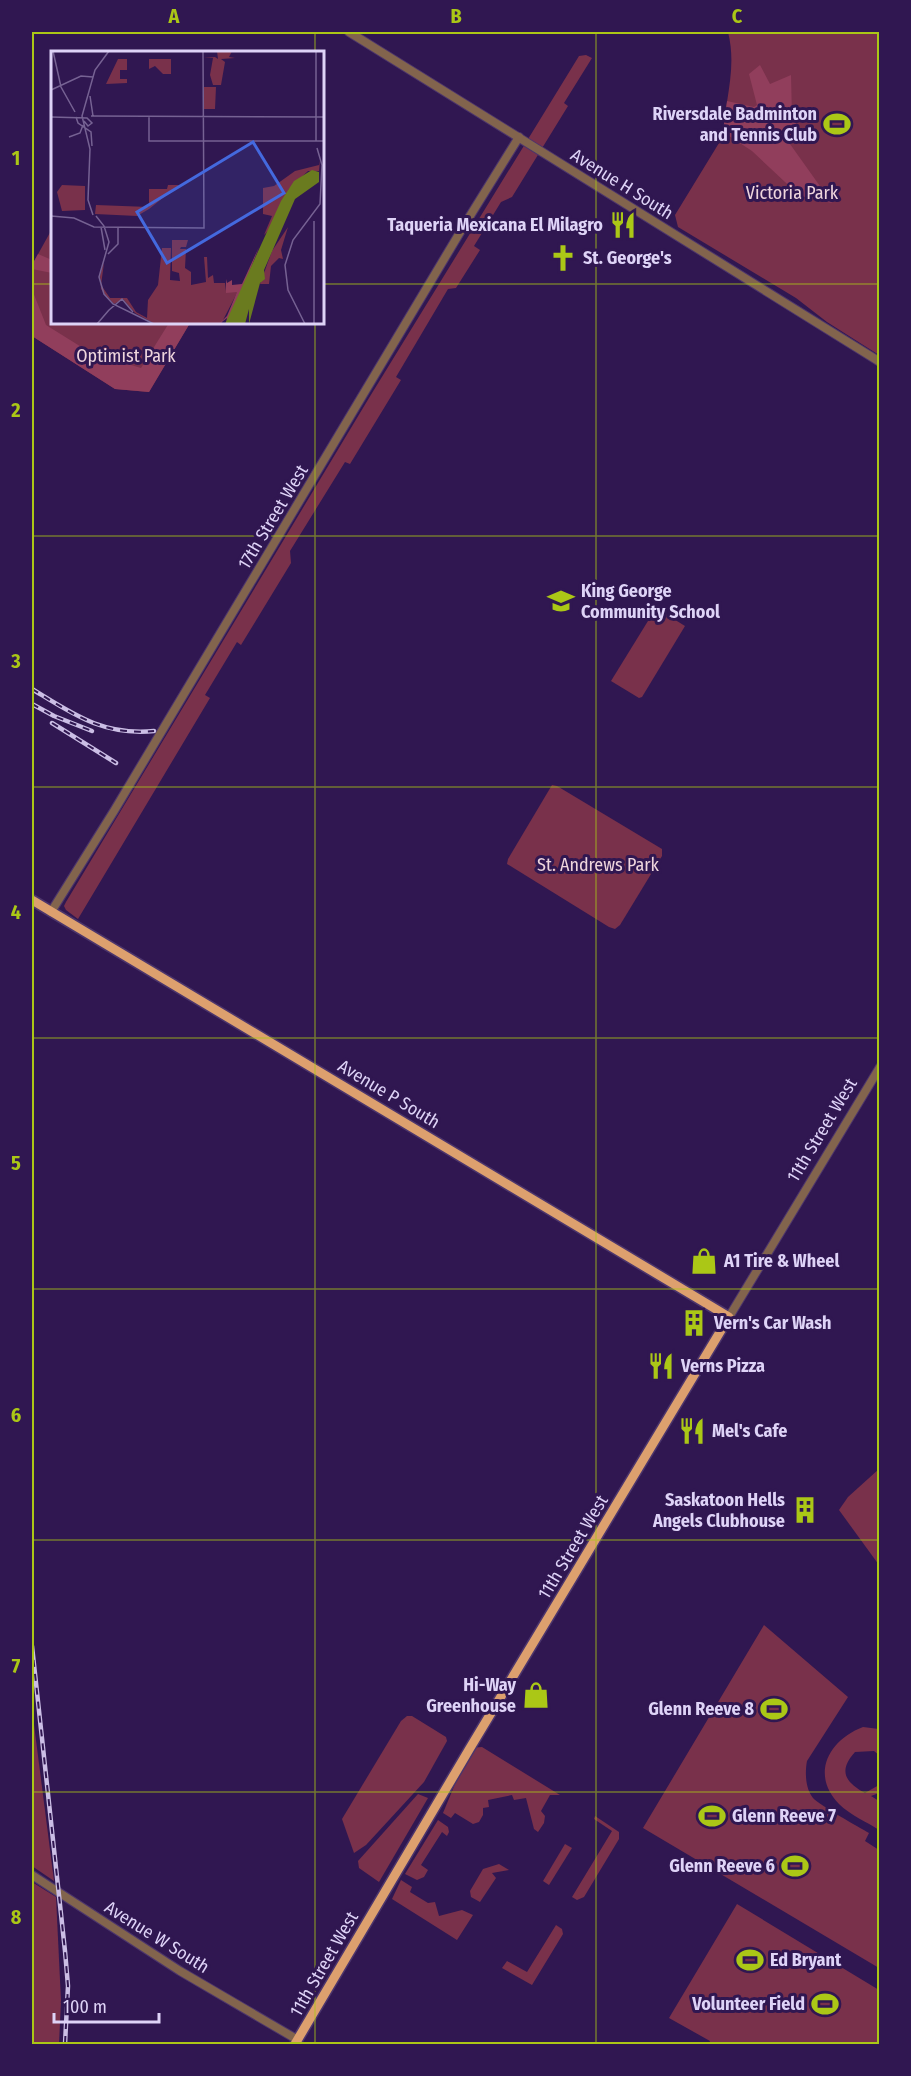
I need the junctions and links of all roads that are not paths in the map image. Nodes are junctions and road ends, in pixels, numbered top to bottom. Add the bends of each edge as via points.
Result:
1 (349, 32) edge
2 (519, 138) junction
3 (879, 362) edge
4 (32, 900) edge
5 (51, 912) junction
6 (879, 1067) edge
7 (729, 1317) junction
8 (32, 1875) edge
9 (297, 2042) edge

1 - 2 street, Avenue H South
2 - 3 street, Avenue H South
2 - 5 street, 17th Street West
4 - 5 main road, Avenue P South
5 - 7 main road, Avenue P South
6 - 7 street, 11th Street West
7 - 9 main road, 11th Street West
8 - 9 street, Avenue W South

